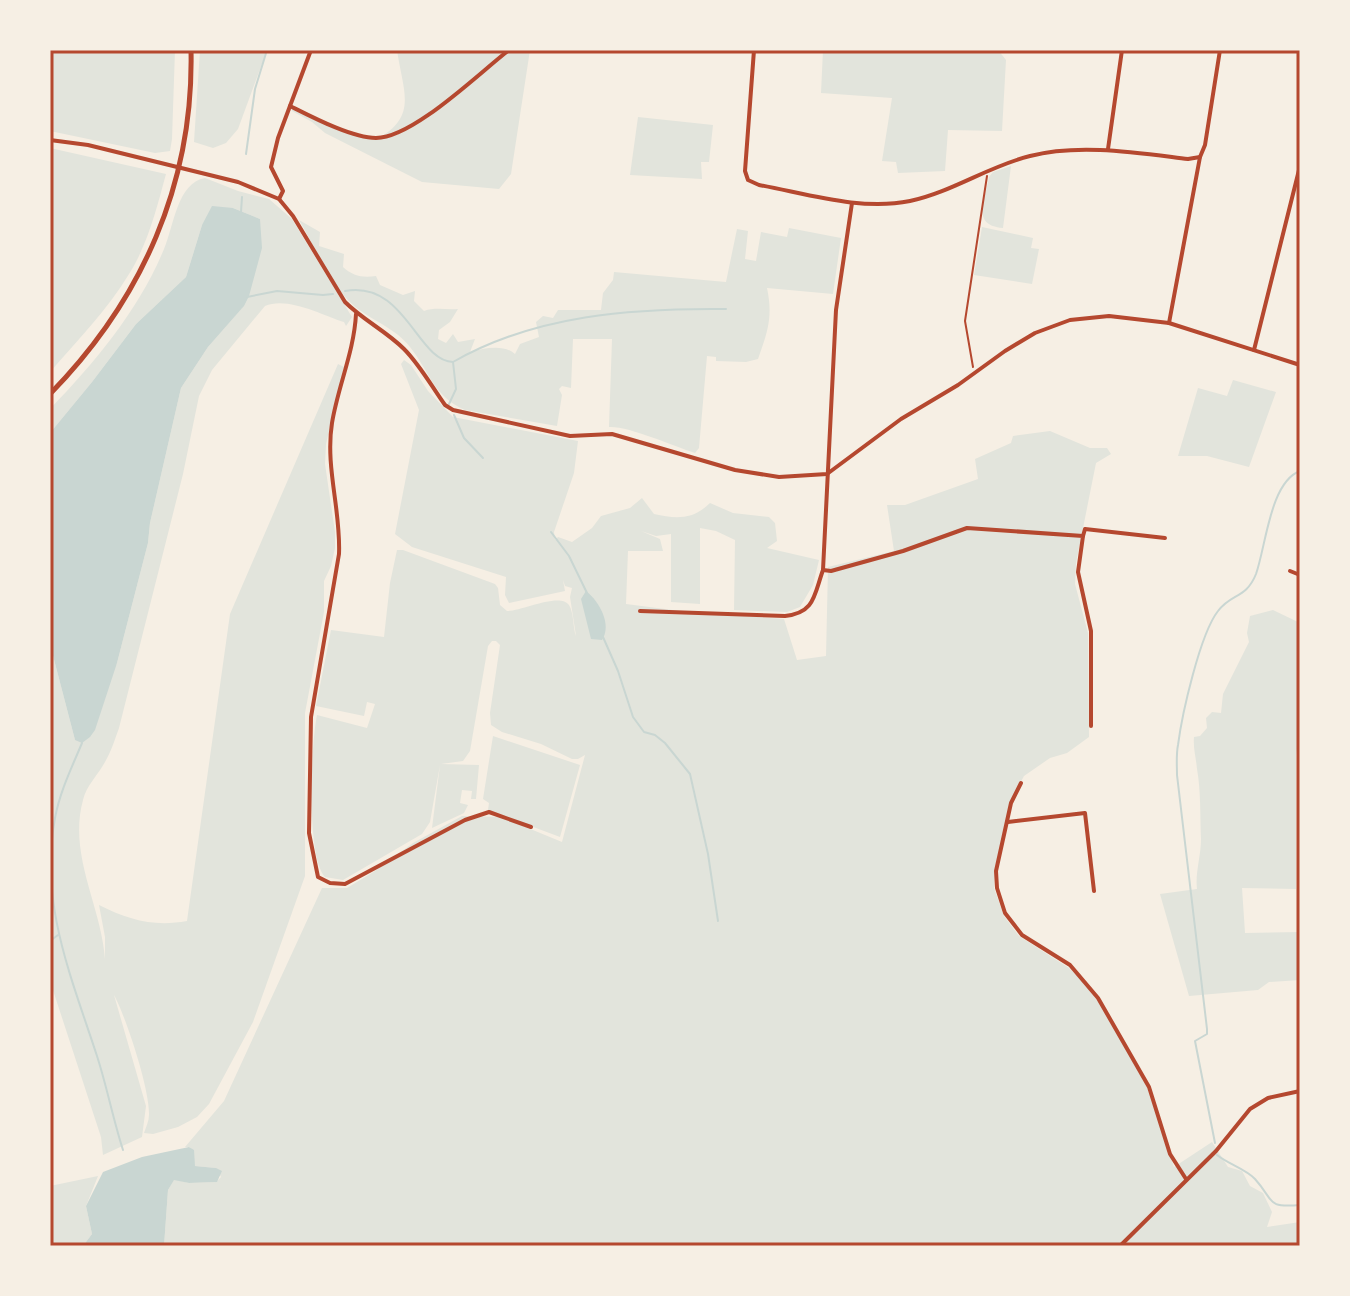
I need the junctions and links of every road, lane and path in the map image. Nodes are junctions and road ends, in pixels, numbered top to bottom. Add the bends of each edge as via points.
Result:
1 (191, 50) edge
2 (311, 50) edge
3 (509, 50) edge
4 (754, 50) edge
5 (1122, 50) edge
6 (1220, 50) edge
7 (290, 106) junction
8 (50, 140) edge
9 (1108, 149) junction
10 (1200, 157) junction
11 (1300, 166) edge
12 (179, 167) junction
13 (988, 171) junction
14 (279, 199) junction
15 (852, 203) junction
16 (356, 314) junction
17 (1169, 323) junction
18 (1254, 350) junction
19 (1300, 365) edge
20 (975, 372) junction
21 (50, 394) edge
22 (827, 474) junction
23 (1083, 536) junction
24 (1165, 538) dead end
25 (823, 570) junction
26 (1290, 571) dead end
27 (1300, 575) edge
28 (640, 611) dead end
29 (1091, 726) dead end
30 (1021, 783) dead end
31 (1008, 822) junction
32 (531, 827) dead end
33 (1094, 891) dead end
34 (1300, 1091) edge
35 (1186, 1179) junction
36 (1120, 1246) edge

1 - 12 street via 189,112
2 - 7 street
3 - 7 street via 410,128 390,135 376,138 329,126
4 - 15 street via 748,180
5 - 9 street
6 - 10 street
7 - 14 street via 271,167 283,191
8 - 12 street
9 - 10 street
9 - 13 street via 1033,155
10 - 17 street
11 - 18 street
12 - 14 street
12 - 21 street via 160,232 140,274 111,322
13 - 15 street via 911,201
13 - 20 path via 965,334
14 - 16 street
15 - 22 street via 836,310
16 - 22 street via 406,351 453,410 570,436 612,434 735,470 779,477
16 - 32 street via 332,422 330,453 341,527 311,717 309,833 315,871 323,881 345,884 489,812
17 - 18 street
17 - 20 street via 1109,316 1070,320 1035,333
18 - 19 street
20 - 22 street
22 - 25 street
23 - 24 street via 1085,529
23 - 25 street via 967,528 903,551
23 - 29 street via 1078,572 1091,631
25 - 28 street via 809,607 800,614
26 - 27 street
30 - 31 street
31 - 33 street via 1085,813
31 - 35 street via 996,871 1005,913 1022,935 1070,965 1098,998 1149,1087 1170,1154
34 - 35 street via 1268,1098 1250,1109
35 - 36 street

